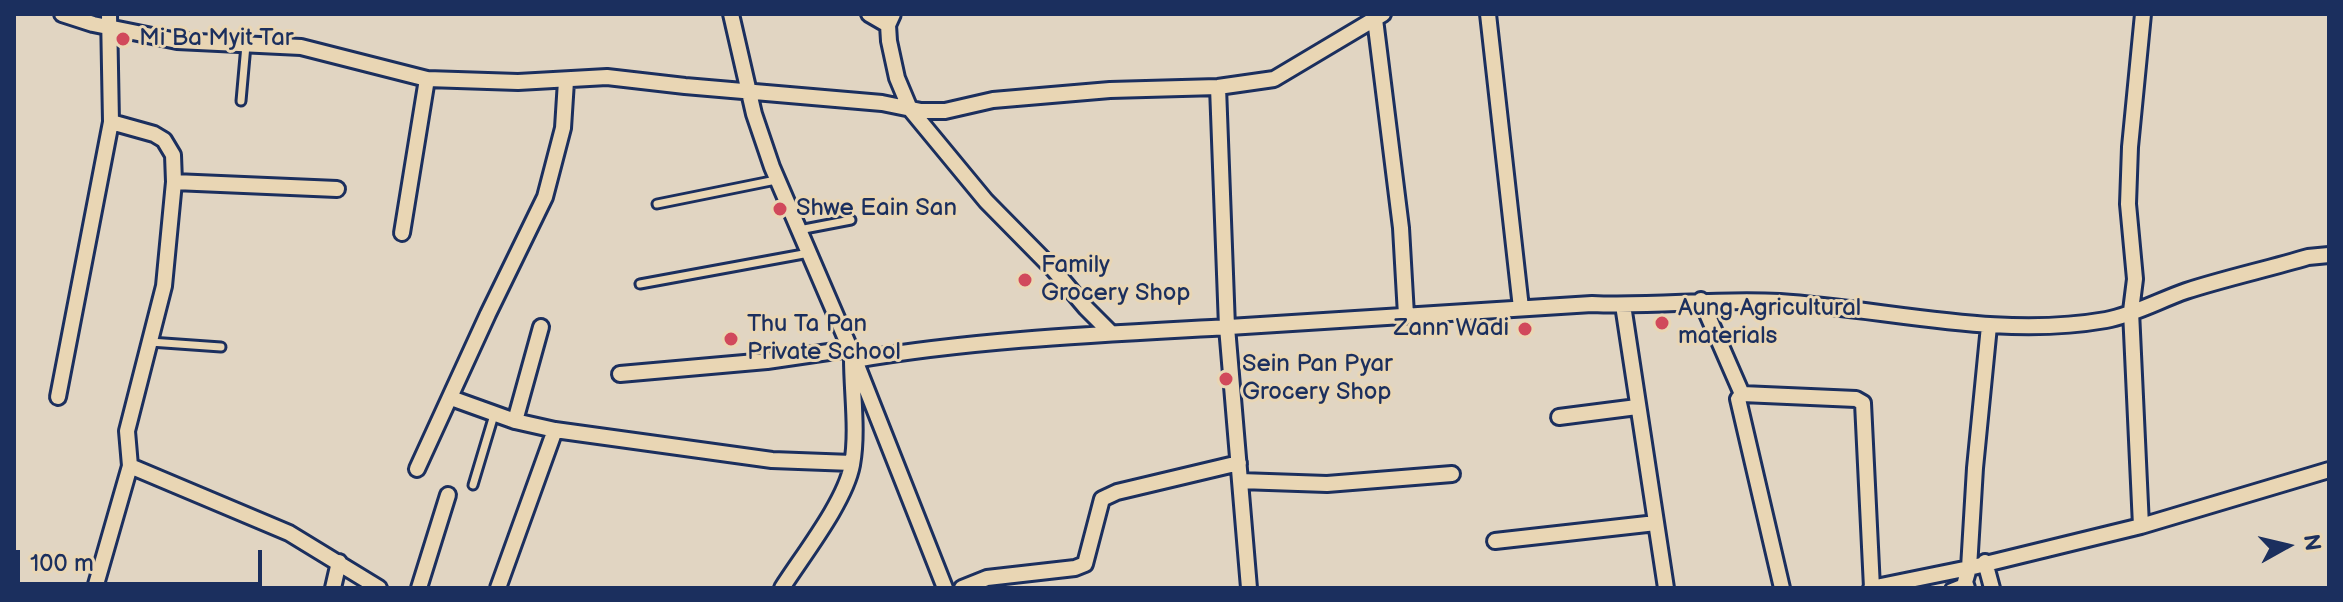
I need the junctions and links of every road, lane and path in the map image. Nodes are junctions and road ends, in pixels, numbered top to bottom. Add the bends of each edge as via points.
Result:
1 (62, 14) edge
2 (731, 14) edge
3 (869, 14) edge
4 (1488, 14) edge
5 (2143, 14) edge
6 (1379, 16) edge
7 (110, 20) edge
8 (891, 20) edge
9 (246, 45) junction
10 (427, 79) junction
11 (566, 81) junction
12 (1218, 87) junction
13 (748, 92) junction
14 (241, 101) dead end
15 (910, 109) junction
16 (111, 122) junction
17 (778, 180) junction
18 (174, 182) junction
19 (337, 189) dead end
20 (657, 204) dead end
21 (851, 220) dead end
22 (799, 230) junction
23 (402, 233) dead end
24 (809, 253) junction
25 (2329, 255) edge
26 (640, 284) dead end
27 (1701, 300) junction
28 (1623, 305) junction
29 (1521, 308) junction
30 (2131, 311) junction
31 (1406, 315) junction
32 (1989, 326) junction
33 (541, 327) dead end
34 (1227, 327) junction
35 (1111, 333) junction
36 (150, 342) junction
37 (221, 347) dead end
38 (852, 354) junction
39 (620, 374) dead end
40 (1742, 394) junction
41 (58, 397) dead end
42 (451, 398) junction
43 (1637, 407) junction
44 (495, 414) junction
45 (1559, 417) dead end
46 (515, 421) junction
47 (555, 430) junction
48 (852, 463) junction
49 (1239, 463) junction
50 (130, 466) junction
51 (417, 469) dead end
52 (2329, 470) edge
53 (1452, 474) dead end
54 (1240, 481) junction
55 (473, 485) dead end
56 (448, 495) dead end
57 (1656, 523) junction
58 (2141, 526) junction
59 (1495, 541) dead end
60 (339, 562) junction
61 (1985, 562) junction
62 (1967, 579) edge
63 (95, 588) edge
64 (333, 588) edge
65 (379, 588) edge
66 (419, 588) edge
67 (498, 588) edge
68 (782, 588) edge
69 (945, 588) edge
70 (962, 588) edge
71 (1249, 588) edge
72 (1666, 588) edge
73 (1782, 588) edge
74 (1872, 588) edge
75 (1950, 588) edge
76 (1992, 588) edge

1 - 7 street
2 - 13 street
3 - 8 street
4 - 29 street
5 - 30 street via 2130,147 2128,204 2135,279
6 - 12 street via 1274,79
6 - 31 street
7 - 9 street via 177,41
7 - 16 street
8 - 15 street via 889,41
9 - 10 street via 301,47
9 - 14 lane
10 - 11 street
10 - 23 street
11 - 13 street via 607,77
11 - 42 street via 563,128 545,197
12 - 15 street via 1110,90 993,100 945,111
12 - 34 street
13 - 15 street
13 - 17 street
15 - 35 street via 986,201
16 - 18 street via 164,140 173,155
16 - 41 street
17 - 20 lane
17 - 22 street
18 - 19 street
18 - 36 street via 164,286
21 - 22 lane
22 - 24 street
24 - 26 lane
24 - 38 street
25 - 30 street via 2187,291
27 - 28 street
27 - 32 street via 1778,302
27 - 40 street
28 - 29 street
28 - 43 street
29 - 31 street
30 - 32 street via 2108,319
30 - 58 street
31 - 34 street
32 - 62 street
33 - 46 street
34 - 35 street
34 - 49 street
35 - 38 street
36 - 37 lane
36 - 50 street via 127,431
38 - 39 street
38 - 48 street
38 - 69 street
40 - 73 street via 1738,399
40 - 74 street via 1863,403
42 - 44 street
42 - 51 street
43 - 45 street
43 - 57 street
44 - 46 street
44 - 55 lane
46 - 47 street
47 - 48 street via 772,460
47 - 67 street
48 - 68 street via 835,505
49 - 54 street
49 - 70 street via 1102,499 1085,564 987,578
50 - 60 street via 289,533
50 - 63 street
52 - 58 street
53 - 54 street via 1327,484
54 - 71 street
56 - 66 street
57 - 59 street
57 - 72 street
58 - 61 street
60 - 64 street
60 - 65 street
61 - 62 street
61 - 76 street
62 - 74 street
62 - 75 lane

